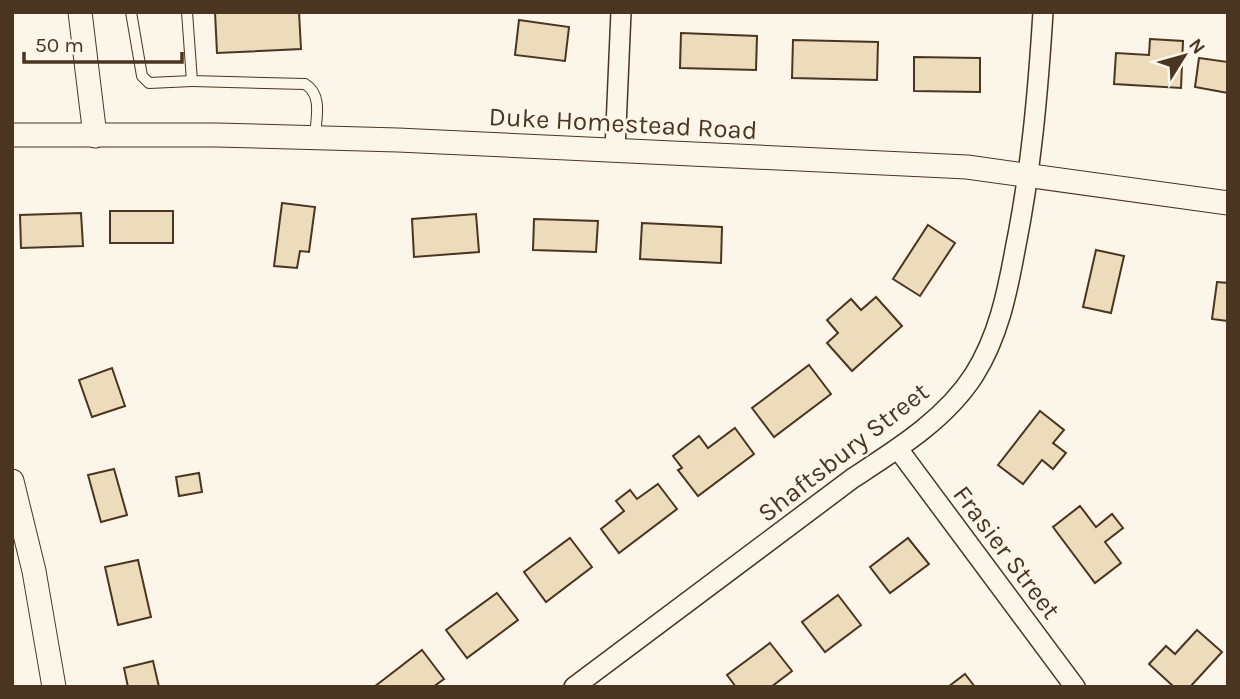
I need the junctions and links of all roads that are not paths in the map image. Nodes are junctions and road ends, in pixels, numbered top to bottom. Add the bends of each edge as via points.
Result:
1 (80, 12) edge
2 (131, 12) edge
3 (187, 12) edge
4 (621, 12) edge
5 (1043, 12) edge
6 (192, 81) junction
7 (12, 135) edge
8 (95, 136) junction
9 (315, 137) junction
10 (615, 150) junction
11 (1029, 174) junction
12 (1228, 203) edge
13 (898, 449) junction
14 (12, 481) edge
15 (54, 687) edge
16 (574, 687) edge
17 (1075, 687) edge

1 - 8 street
2 - 6 lane via 142,76 149,83
3 - 6 lane
4 - 10 street
5 - 11 street, Shaftsbury Street
6 - 9 lane via 305,84 317,100
7 - 8 street, Duke Homestead Road
8 - 9 street, Duke Homestead Road
9 - 10 street, Duke Homestead Road
10 - 11 street, Duke Homestead Road
11 - 12 street, Duke Homestead Road
11 - 13 street, Shaftsbury Street via 1009,285 989,347 964,388
13 - 16 street, Shaftsbury Street
13 - 17 street, Frasier Street
14 - 15 street via 34,571

